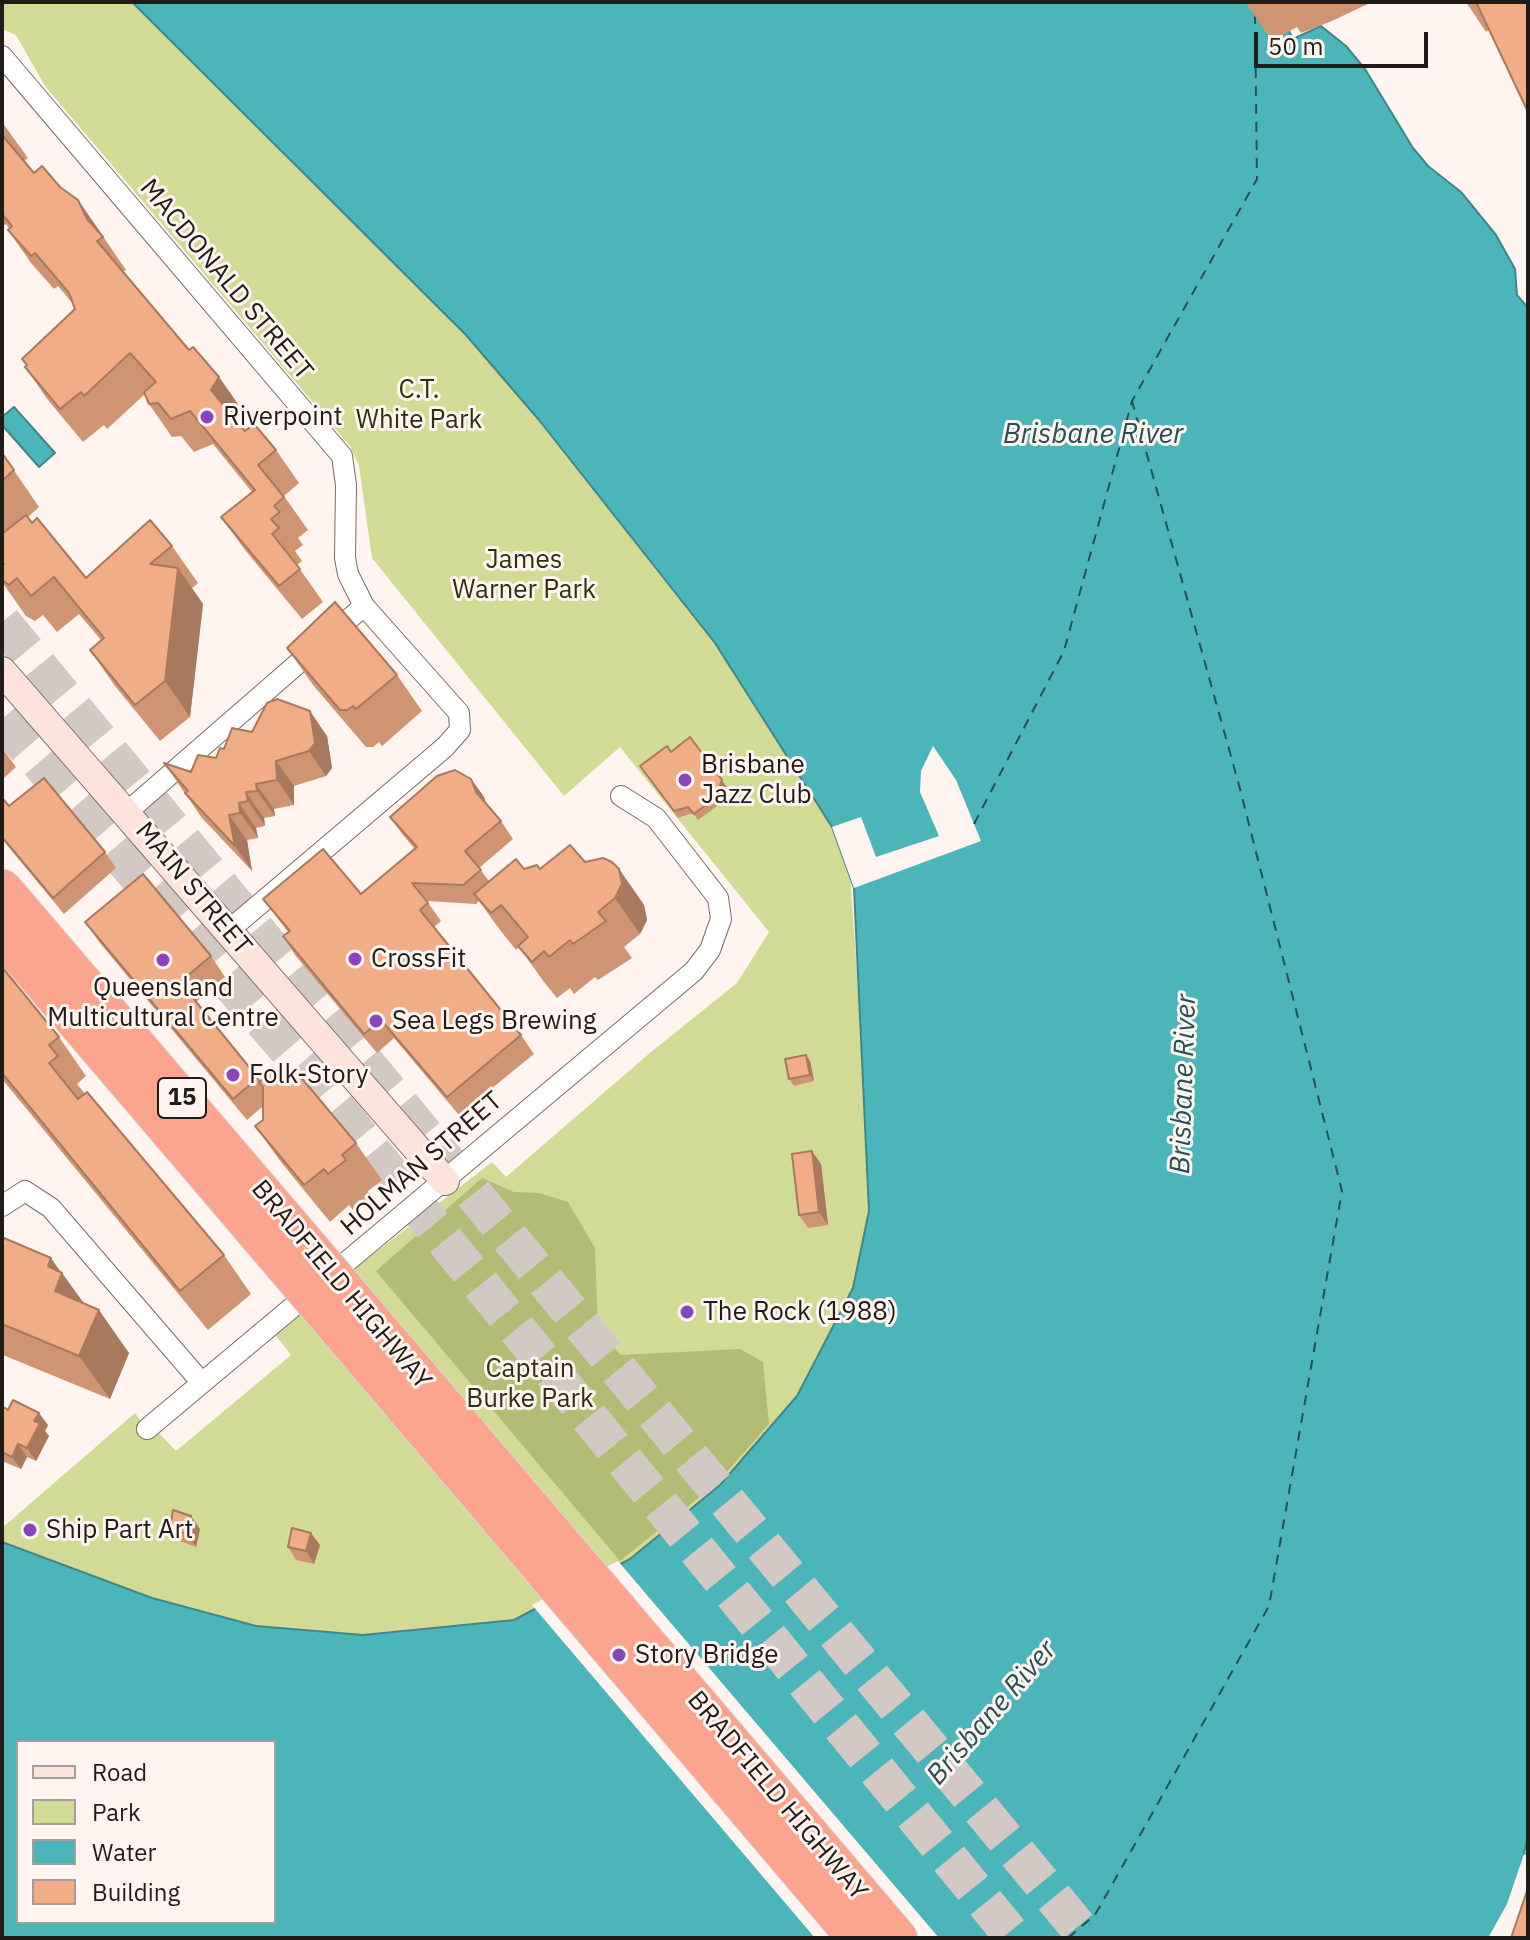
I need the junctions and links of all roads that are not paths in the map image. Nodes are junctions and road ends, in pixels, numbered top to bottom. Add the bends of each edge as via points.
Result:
1 (2, 56) edge
2 (364, 606) junction
3 (2, 671) edge
4 (621, 796) dead end
5 (127, 812) junction
6 (2, 888) edge
7 (228, 931) junction
8 (2, 935) edge
9 (445, 1181) junction
10 (2, 1206) edge
11 (202, 1383) junction
12 (147, 1429) dead end
13 (856, 1938) edge
14 (898, 1938) edge

1 - 2 street, MACDONALD STREET via 342,456 345,558
2 - 5 street
2 - 7 street, MACDONALD STREET via 459,713 460,730
3 - 5 street, MAIN STREET
4 - 9 street, HOLMAN STREET via 656,818 718,898 721,919 710,950 694,971
5 - 7 street, MAIN STREET
6 - 14 highway, BRADFIELD HIGHWAY / 15, bridge
7 - 9 street, MAIN STREET
8 - 13 highway, BRADFIELD HIGHWAY / 15, bridge
9 - 11 street, HOLMAN STREET
10 - 11 street via 25,1191 51,1208
11 - 12 street, HOLMAN STREET

